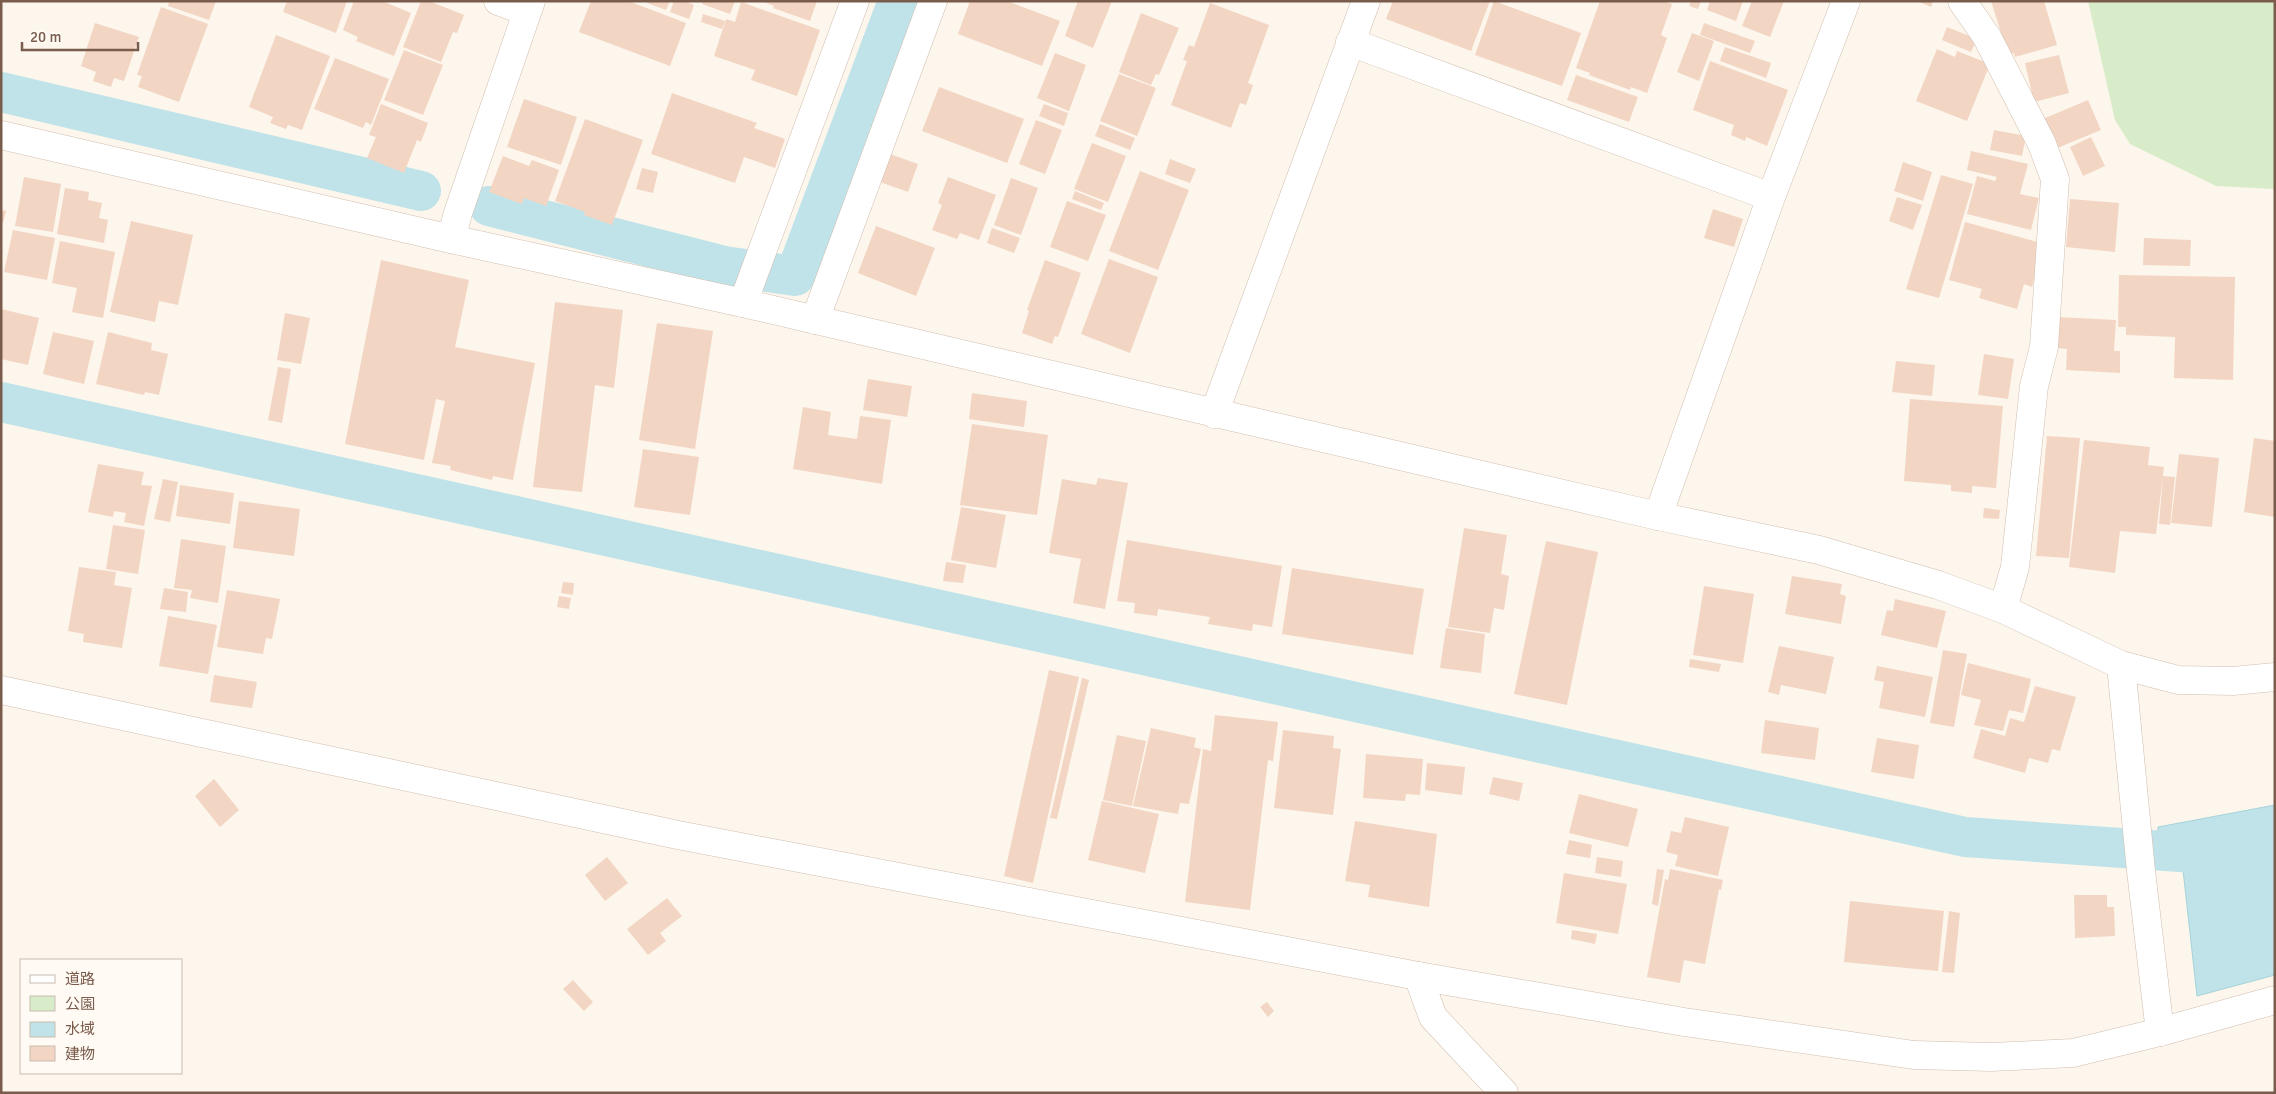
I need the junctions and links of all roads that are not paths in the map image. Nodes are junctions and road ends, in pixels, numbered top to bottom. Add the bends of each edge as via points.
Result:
1 (498, 1) edge
2 (855, 1) edge
3 (933, 1) edge
4 (1846, 1) edge
5 (1962, 1) edge
6 (1361, 2) edge
7 (529, 7) edge
8 (1350, 42) junction
9 (1, 135) edge
10 (1771, 196) junction
11 (451, 239) junction
12 (751, 280) junction
13 (815, 320) junction
14 (1214, 414) junction
15 (1658, 516) junction
16 (2003, 609) junction
17 (2121, 665) junction
18 (2275, 678) edge
19 (1, 690) edge
20 (1418, 976) junction
21 (2275, 1000) edge
22 (2160, 1032) junction
23 (1504, 1093) edge

1 - 7 street
2 - 12 street
3 - 13 street
4 - 10 street
5 - 16 street via 1987,37 2042,144 2055,179 2044,347 2034,386 2015,567
6 - 8 street
7 - 11 street
8 - 10 street
8 - 14 street
9 - 11 street
10 - 15 street
11 - 12 street
12 - 13 street
13 - 14 street
14 - 15 street
15 - 16 street via 1819,550 1938,585
16 - 17 street
17 - 18 street via 2178,680
17 - 22 street
19 - 20 street via 678,836
20 - 22 street via 1684,1022 1914,1055 1991,1057 2072,1053
20 - 23 street via 1433,1017
21 - 22 street

